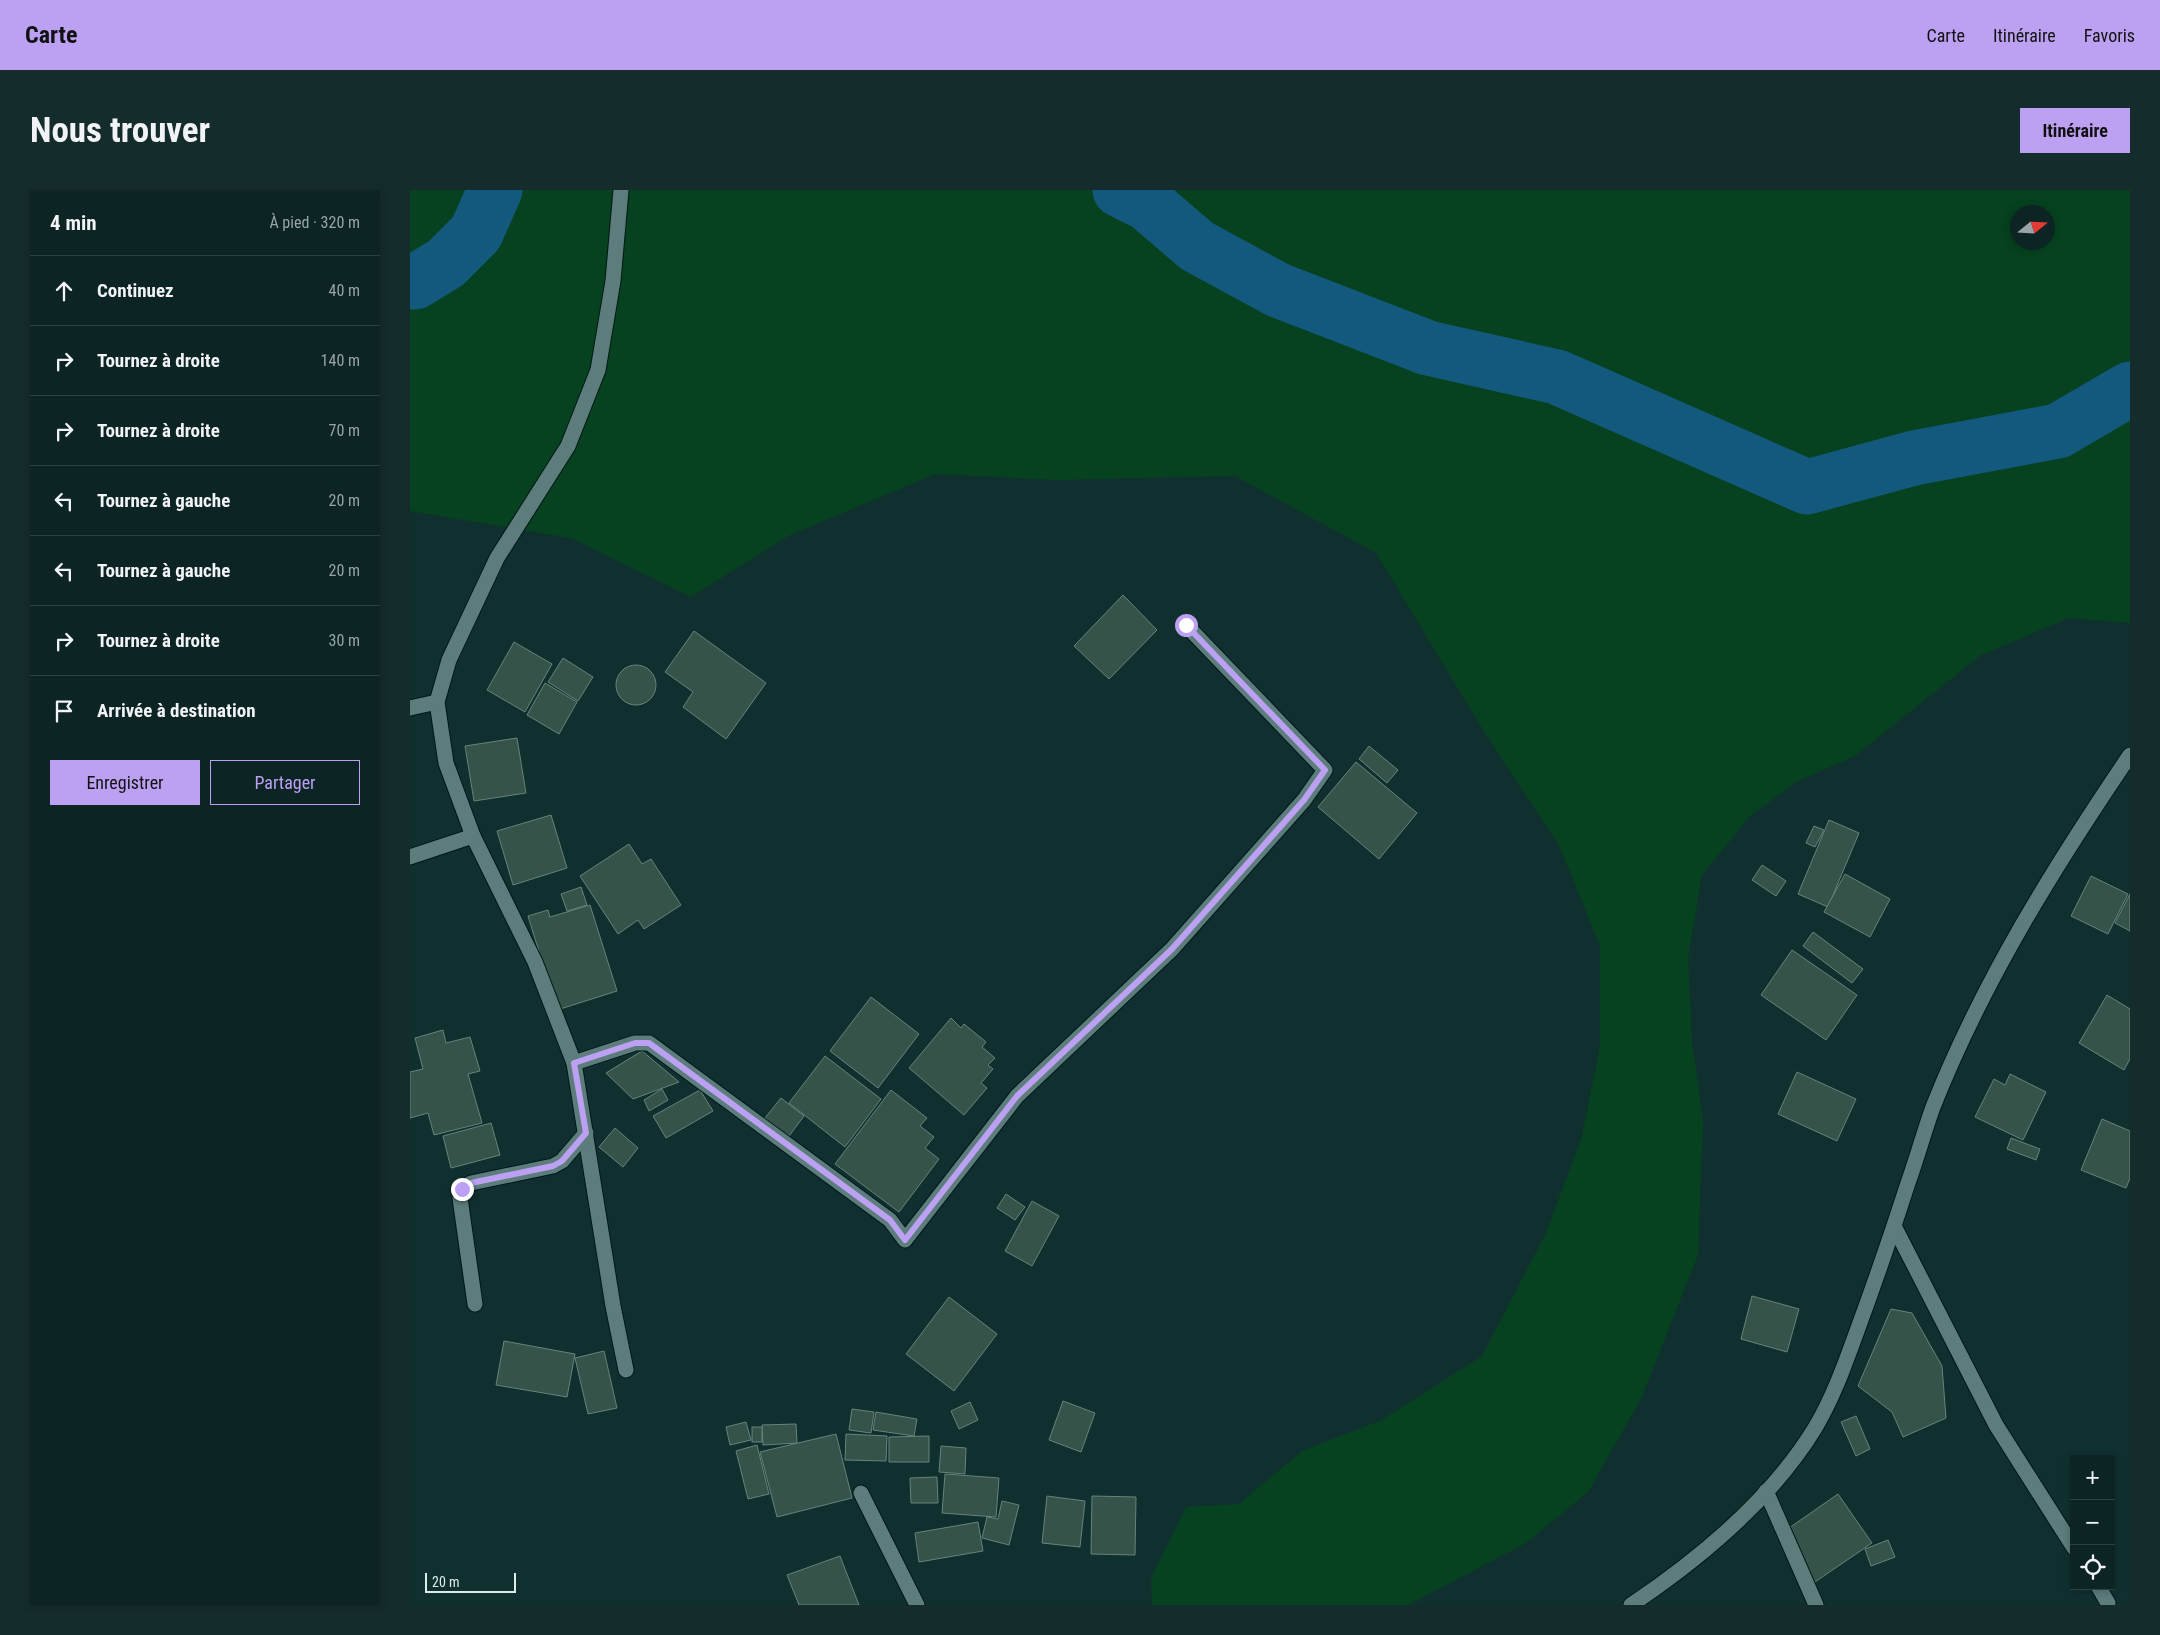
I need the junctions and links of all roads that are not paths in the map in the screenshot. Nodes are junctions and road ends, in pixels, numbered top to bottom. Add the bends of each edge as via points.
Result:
1 (621, 190) edge
2 (1186, 625) dead end
3 (437, 702) junction
4 (410, 708) edge
5 (2130, 756) edge
6 (473, 836) junction
7 (410, 857) edge
8 (574, 1063) junction
9 (586, 1133) junction
10 (1894, 1226) junction
11 (474, 1304) dead end
12 (626, 1370) dead end
13 (1766, 1491) junction
14 (861, 1492) dead end
15 (2072, 1545) edge
16 (2100, 1590) edge
17 (2108, 1603) dead end
18 (917, 1605) edge
19 (1631, 1605) edge
20 (1816, 1605) edge

1 - 3 street via 613,281 598,370 568,446 497,558 449,660
2 - 8 street via 1325,770 1304,800 1172,949 1017,1096 905,1240 890,1220 649,1043 635,1043
3 - 4 street
3 - 6 street via 446,763
5 - 10 street via 2019,929 1985,992 1933,1108
6 - 7 street
6 - 8 street via 535,962
8 - 9 street
9 - 11 street via 562,1161 553,1166 471,1183 462,1189 460,1198
9 - 12 street
10 - 13 street via 1838,1382 1815,1428
10 - 15 street via 1996,1425
13 - 19 street via 1736,1523 1663,1584
13 - 20 street
14 - 18 street
16 - 17 street

